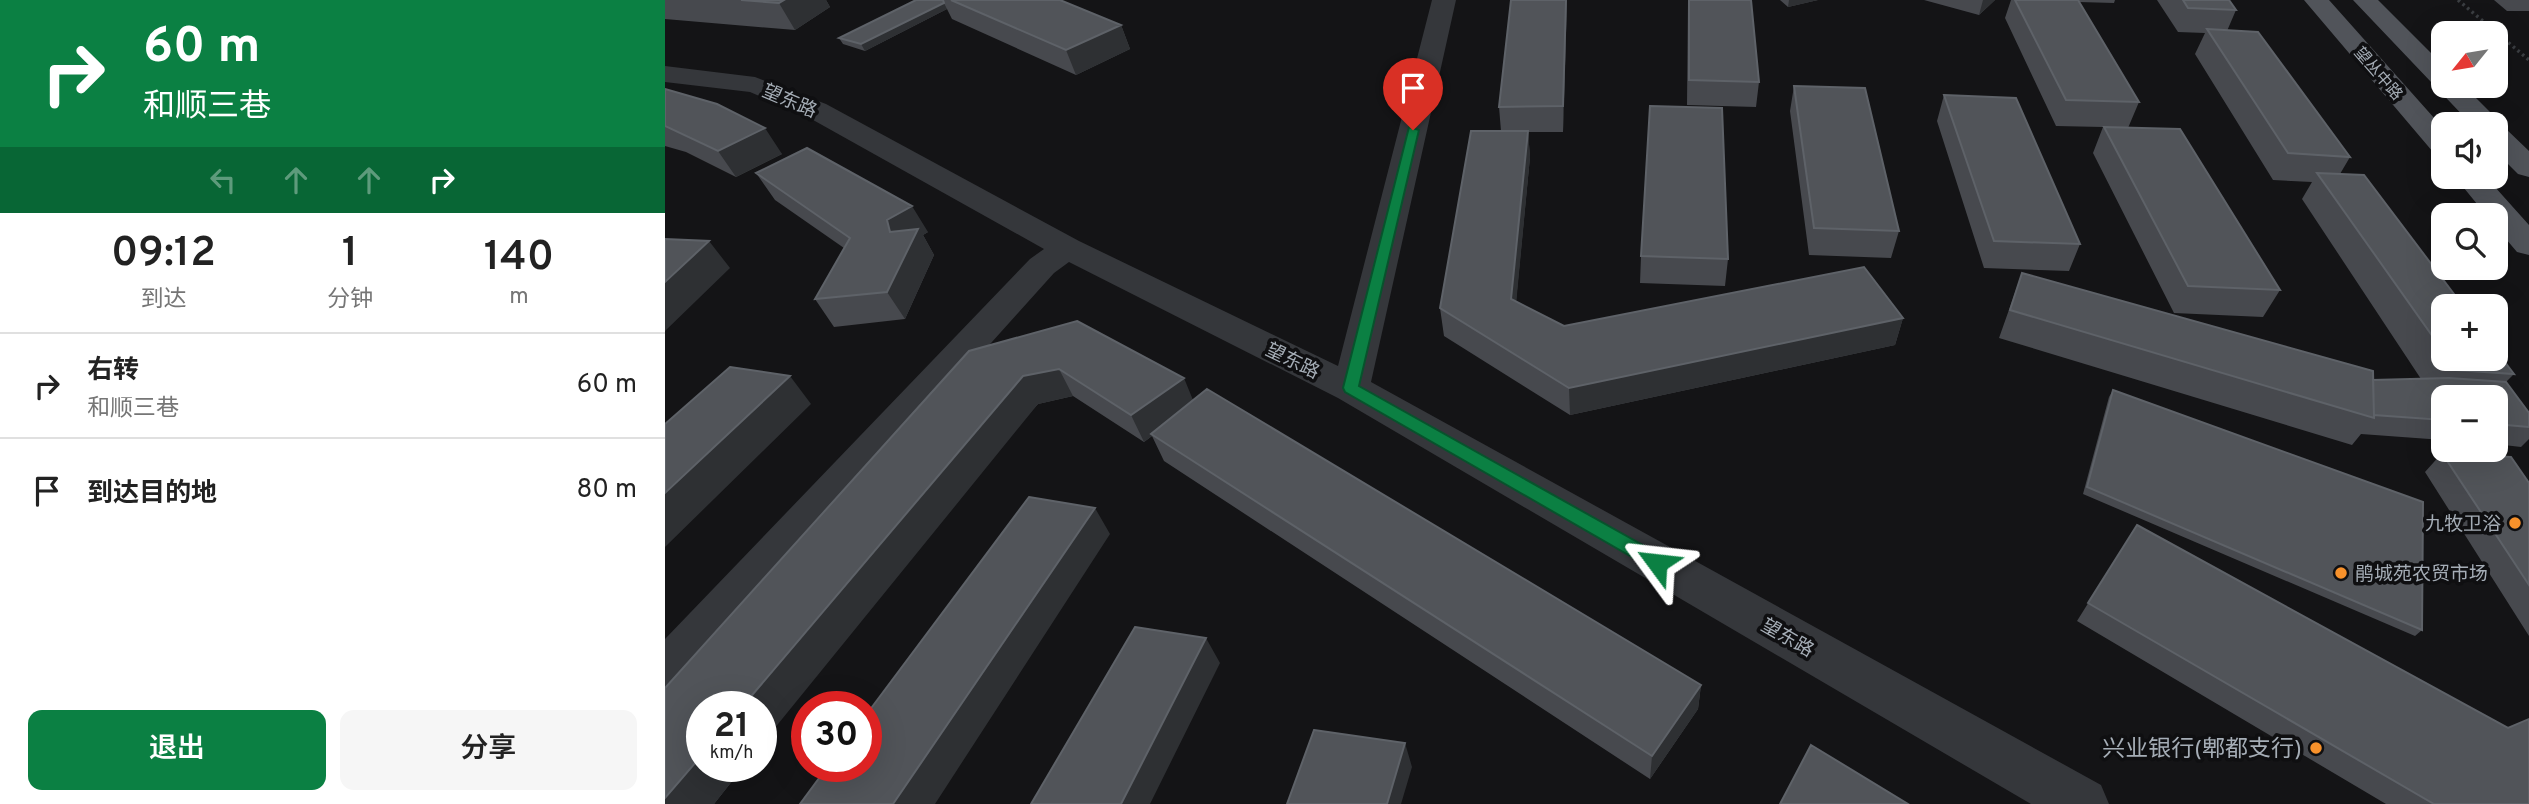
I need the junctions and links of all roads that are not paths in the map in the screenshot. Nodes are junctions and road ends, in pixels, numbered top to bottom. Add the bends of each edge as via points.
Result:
1 (1444, 0) edge
2 (2316, 0) edge
3 (2365, 0) edge
4 (2431, 68) edge
5 (665, 74) edge
6 (2461, 98) edge
7 (2474, 112) edge
8 (2431, 132) edge
9 (2508, 147) edge
10 (2529, 168) edge
11 (2480, 189) edge
12 (2529, 245) edge
13 (1067, 248) junction
14 (1351, 388) junction
15 (665, 672) edge
16 (2082, 804) edge

1 - 14 street
2 - 8 main road, 望丛中路
3 - 4 main road
5 - 13 street, 望东路 via 755,85 816,110
6 - 7 main road
9 - 10 main road
11 - 12 main road
13 - 14 street, 望东路
13 - 15 street via 1042,267
14 - 16 street, 望东路

